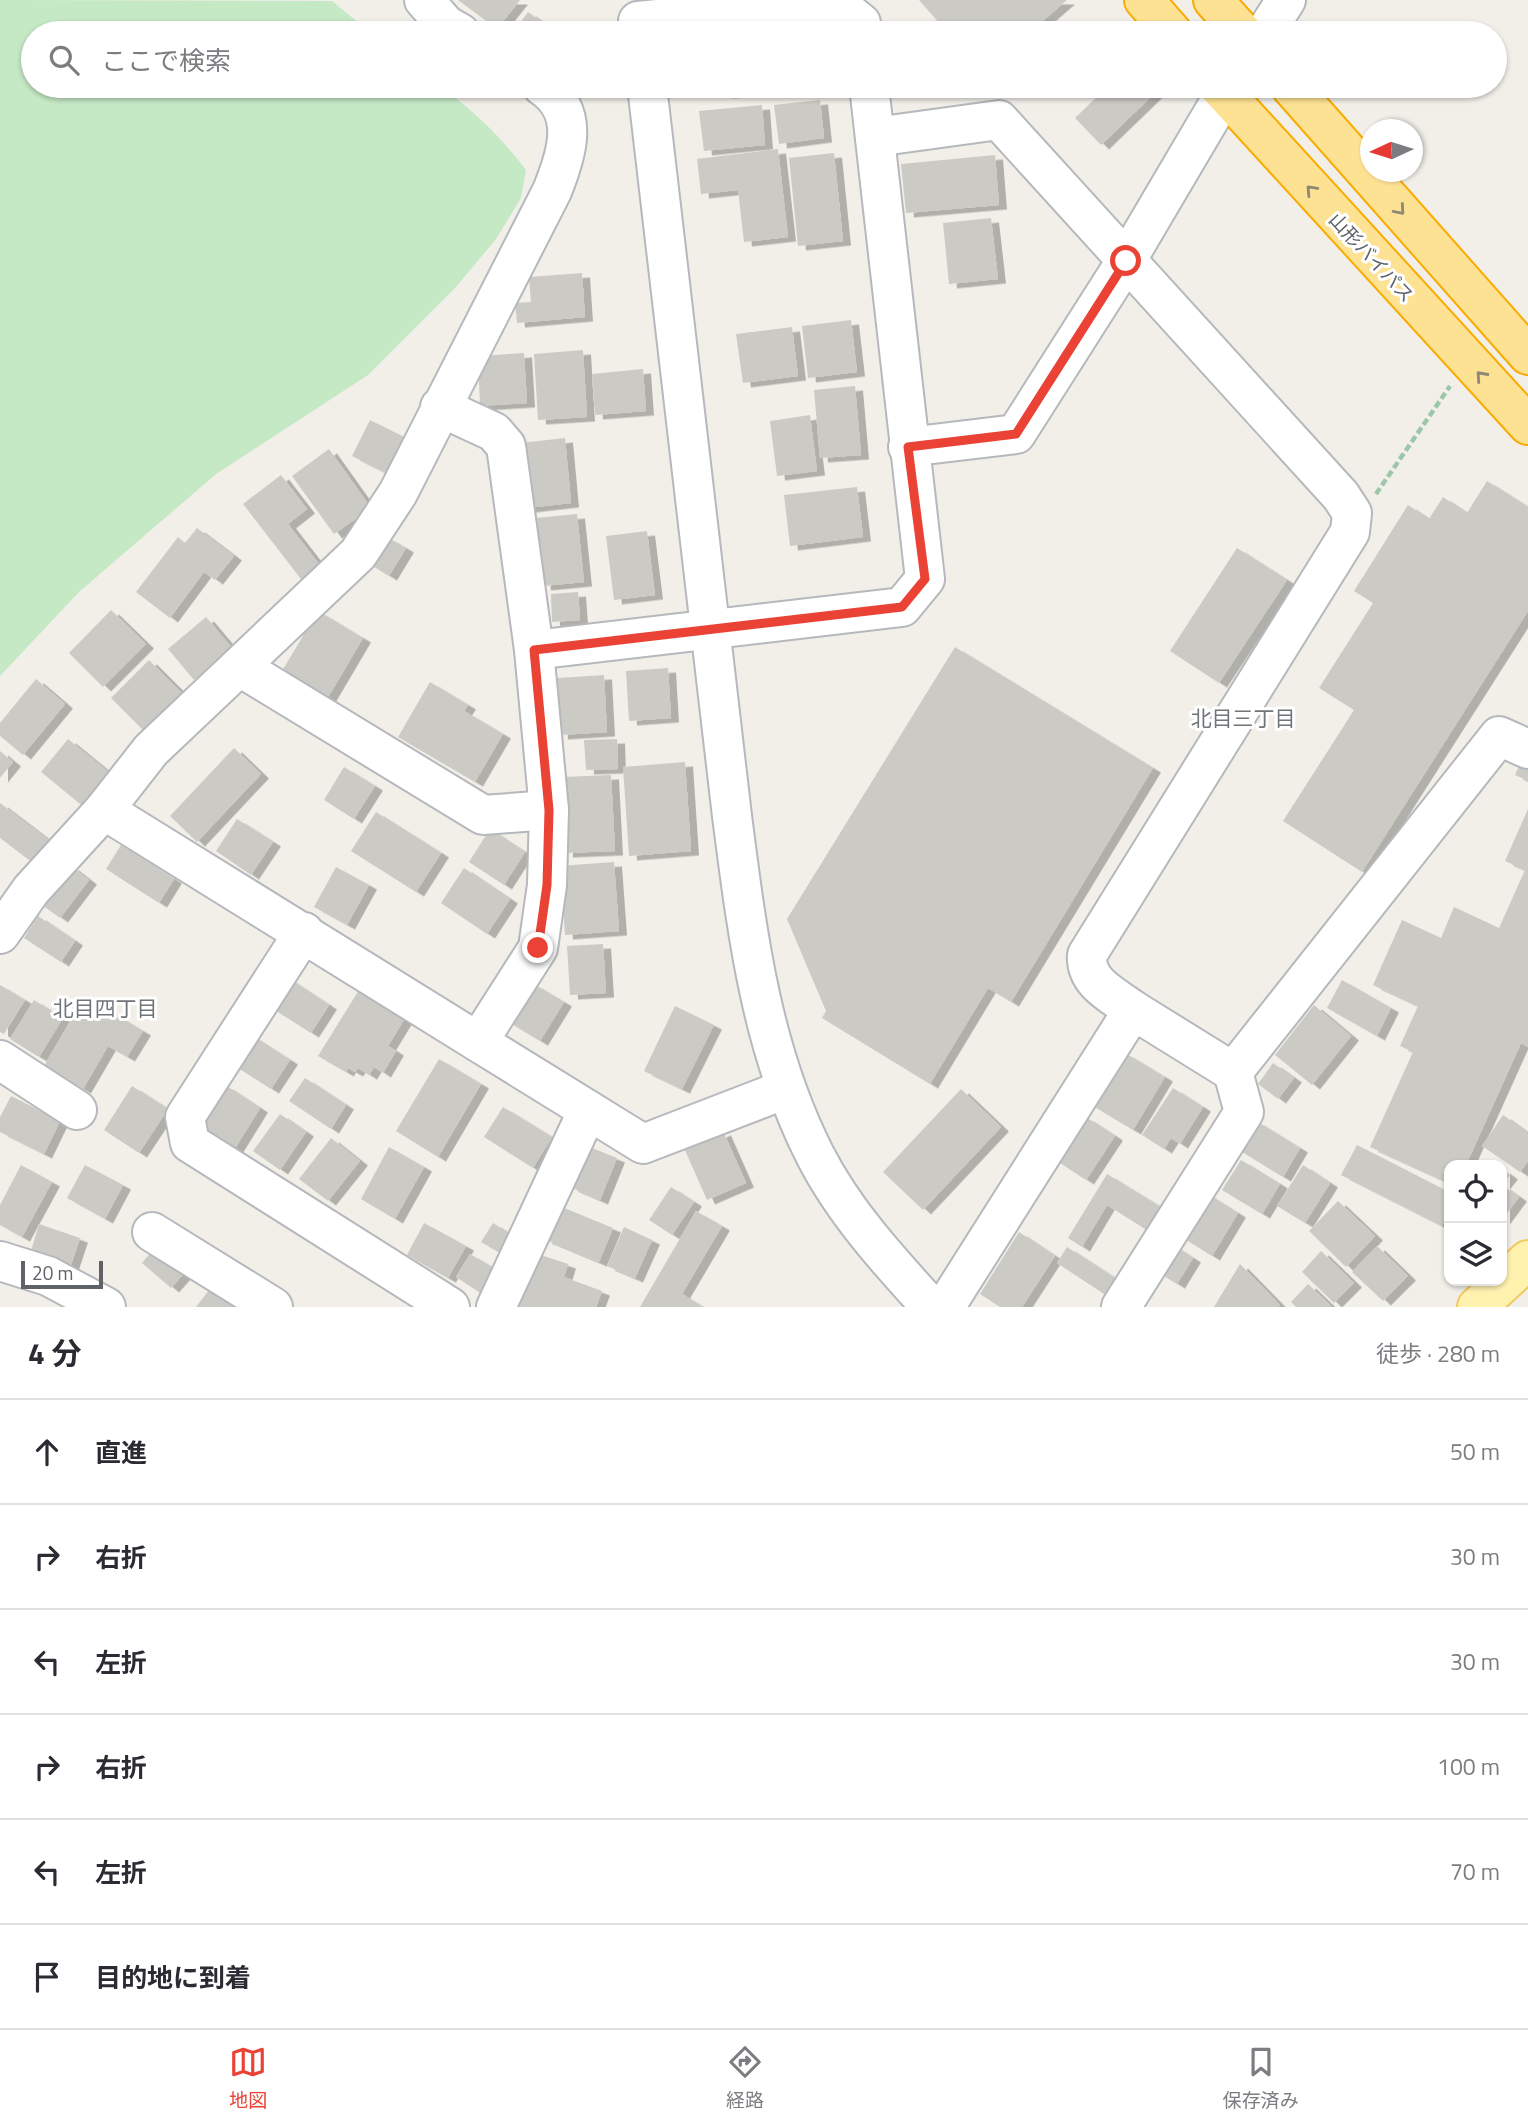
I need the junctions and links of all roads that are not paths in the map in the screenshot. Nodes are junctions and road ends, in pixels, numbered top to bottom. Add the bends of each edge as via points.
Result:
1 (424, 0) edge
2 (1144, 0) edge
3 (1213, 0) edge
4 (1286, 0) edge
5 (637, 18) edge
6 (442, 21) edge
7 (859, 21) edge
8 (1162, 21) edge
9 (1232, 21) edge
10 (1273, 21) edge
11 (558, 98) edge
12 (648, 98) edge
13 (870, 98) edge
14 (1217, 98) edge
15 (1230, 98) edge
16 (1301, 98) edge
17 (875, 136) junction
18 (1126, 261) junction
19 (1528, 355) edge
20 (440, 407) junction
21 (1528, 425) edge
22 (908, 447) junction
23 (712, 630) junction
24 (534, 650) junction
25 (240, 667) junction
26 (1528, 748) edge
27 (104, 810) junction
28 (549, 810) junction
29 (304, 932) junction
30 (0, 934) edge
31 (1133, 1010) junction
32 (478, 1042) junction
33 (0, 1060) edge
34 (1233, 1072) junction
35 (786, 1089) junction
36 (77, 1110) dead end
37 (588, 1111) junction
38 (152, 1232) dead end
39 (1528, 1260) edge
40 (0, 1261) edge
41 (106, 1307) edge
42 (274, 1307) edge
43 (450, 1307) edge
44 (496, 1307) edge
45 (931, 1307) edge
46 (945, 1307) edge
47 (1121, 1307) edge
48 (1477, 1307) edge

1 - 6 street
2 - 8 highway
3 - 9 highway
4 - 10 street
5 - 7 street via 834,1
11 - 20 street via 565,107 564,160
12 - 23 street
13 - 17 street
14 - 18 street
21 -> 15 highway, 山形バイパス
16 -> 19 highway
17 - 18 street via 999,120
17 - 22 street
18 - 22 street via 1016,434
18 - 31 street via 1352,513 1350,532 1087,955 1086,970 1094,981
20 - 24 street via 494,432 506,446
20 - 25 street via 398,493 358,554
22 - 23 street via 925,579 902,607
23 - 24 street
23 - 35 street via 747,931 762,1007
24 - 28 street
25 - 27 street via 151,750
25 - 28 street via 483,816
26 - 34 street via 1499,736
27 - 29 street
27 - 30 street via 31,890
28 - 32 street via 547,885 538,948
29 - 32 street
29 - 43 street via 185,1117 190,1143
31 - 34 street
31 - 46 street
32 - 37 street
33 - 36 street
34 - 47 street via 1244,1112
35 - 37 street via 643,1144
35 - 45 street via 816,1156 851,1213
37 - 44 street
38 - 42 street
39 - 48 main road
40 - 41 street via 48,1276

